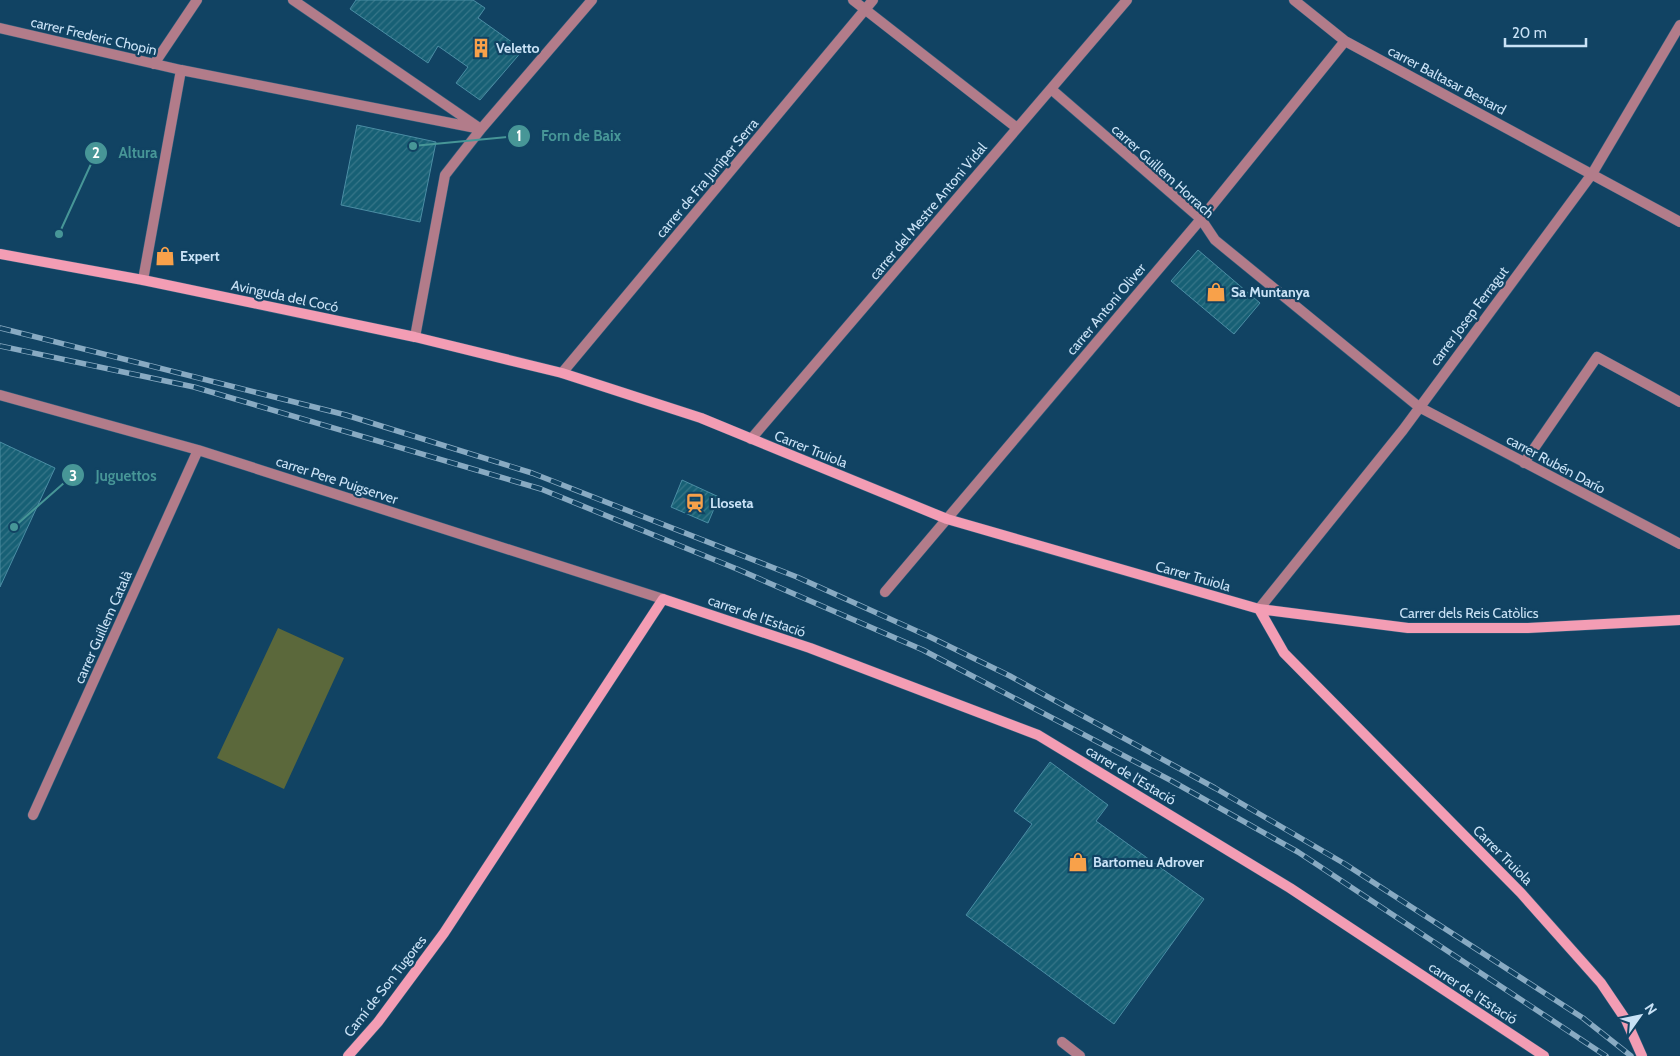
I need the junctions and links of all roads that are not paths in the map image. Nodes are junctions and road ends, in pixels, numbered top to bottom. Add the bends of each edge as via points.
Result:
1 (197, 0) edge
2 (294, 0) edge
3 (592, 0) edge
4 (853, 0) edge
5 (873, 0) edge
6 (1127, 0) edge
7 (1294, 0) edge
8 (866, 9) junction
9 (1680, 25) edge
10 (0, 28) edge
11 (1345, 41) junction
12 (154, 64) junction
13 (181, 70) junction
14 (1051, 89) junction
15 (1017, 128) junction
16 (481, 129) junction
17 (1592, 174) junction
18 (1201, 219) junction
19 (1680, 222) edge
20 (0, 254) edge
21 (143, 280) junction
22 (415, 337) junction
23 (562, 373) junction
24 (0, 395) edge
25 (1680, 402) edge
26 (1419, 407) junction
27 (752, 440) junction
28 (198, 450) junction
29 (1524, 463) junction
30 (946, 518) junction
31 (1680, 544) edge
32 (885, 592) dead end
33 (663, 598) junction
34 (1259, 610) junction
35 (1680, 620) edge
36 (33, 815) dead end
37 (1062, 1042) dead end
38 (348, 1056) edge
39 (1080, 1056) edge
40 (1544, 1056) edge
41 (1642, 1056) edge

1 - 12 street
2 - 16 street
3 - 16 street
4 - 8 street
5 - 8 street, carrer de Fra Juníper Serra
6 - 14 street, carrer del Mestre Antoni Vidal
7 - 11 street, carrer Baltasar Bestard
8 - 15 street
8 - 23 street, carrer de Fra Juníper Serra
9 - 17 street, carrer Josep Ferragut
10 - 12 street, carrer Frederic Chopin
11 - 17 street, carrer Baltasar Bestard
11 - 18 street, carrer Antoni Oliver
12 - 13 street, carrer Frederic Chopin
13 - 16 street, carrer Frederic Chopin
13 - 21 street
14 - 15 street, carrer del Mestre Antoni Vidal
14 - 18 street, carrer Guillem Horrach
15 - 27 street, carrer del Mestre Antoni Vidal
16 - 22 street via 445,175
17 - 19 street, carrer Baltasar Bestard
17 - 26 street, carrer Josep Ferragut
18 - 26 street, carrer Guillem Horrach via 1215,240
18 - 30 street, carrer Antoni Oliver
20 - 21 street, Avinguda del Cocó
21 - 22 street, Avinguda del Cocó
22 - 23 street, Avinguda del Cocó
23 - 27 street, Carrer Truiola via 701,418
24 - 28 street, carrer Pere Puigserver
25 - 29 street via 1597,357
26 - 29 street, carrer Rubén Darío
26 - 34 street, carrer Josep Ferragut
27 - 30 street, Carrer Truiola
28 - 33 street, carrer Pere Puigserver
28 - 36 street, carrer Guillem Català
29 - 31 street, carrer Rubén Darío
30 - 32 street, carrer Antoni Oliver
30 - 34 street, Carrer Truiola
33 - 38 street, Camí de Son Tugores via 444,933 378,1022
33 - 40 street, carrer de l'Estació via 810,648 1038,735 1290,888
34 - 35 street, Carrer dels Reis Catòlics via 1408,628 1528,628
34 - 41 street, Carrer Truiola via 1284,654 1521,893 1601,983 1626,1020
37 - 39 street

